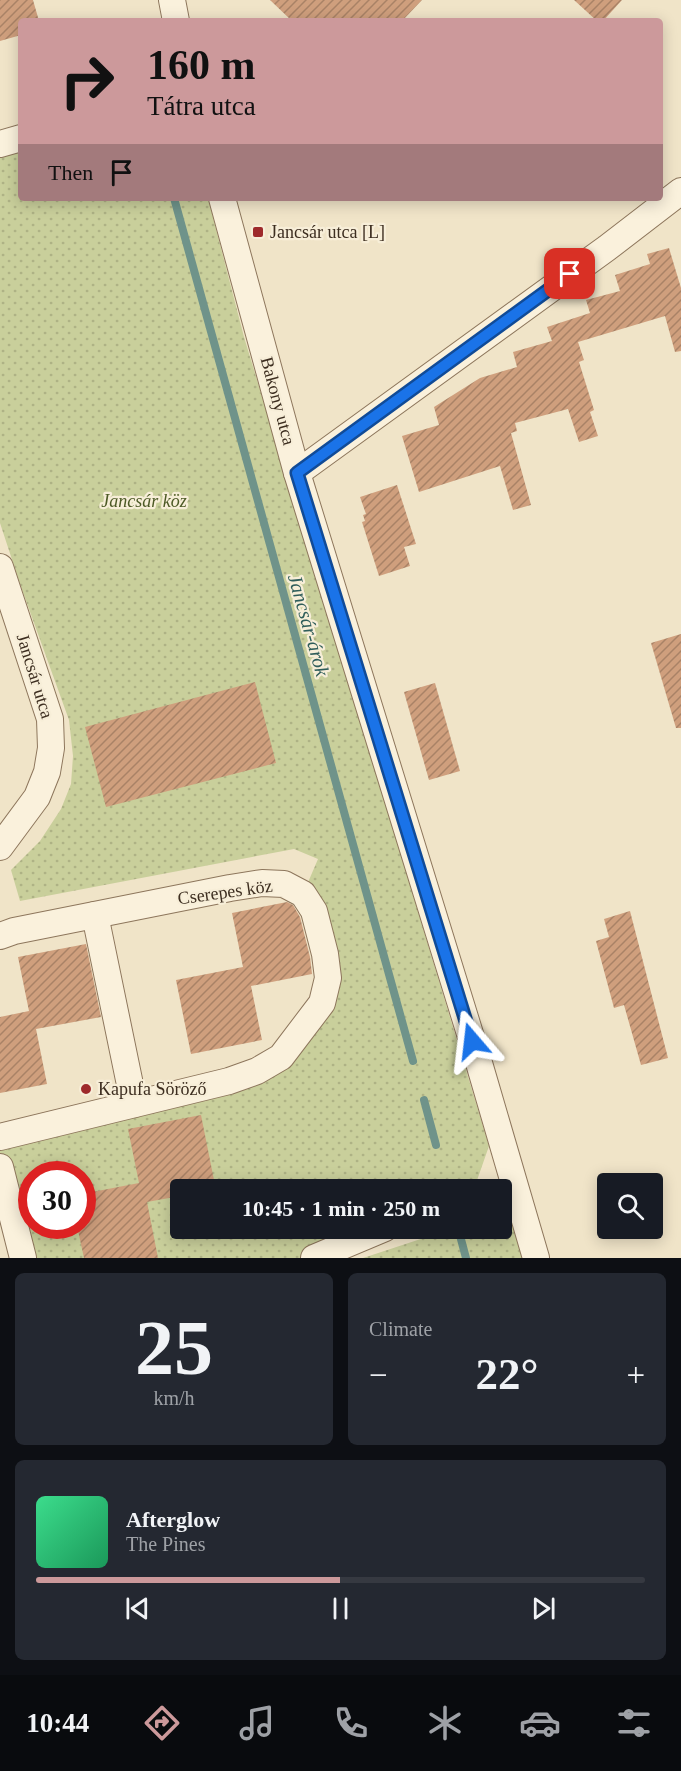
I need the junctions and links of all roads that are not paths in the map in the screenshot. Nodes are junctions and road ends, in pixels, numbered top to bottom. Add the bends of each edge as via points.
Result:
1 (172, 0) edge
2 (175, 18) edge
3 (18, 139) edge
4 (0, 144) edge
5 (681, 191) edge
6 (223, 201) edge
7 (297, 473) junction
8 (0, 567) edge
9 (0, 847) edge
10 (95, 915) junction
11 (0, 936) edge
12 (134, 1104) junction
13 (0, 1137) edge
14 (0, 1167) edge
15 (505, 1179) edge
16 (512, 1198) edge
17 (359, 1239) edge
18 (23, 1258) edge
19 (314, 1258) edge
20 (536, 1258) edge

1 - 2 street
3 - 4 street
5 - 7 street
6 - 7 street, Bakony utca
7 - 15 street, Bakony utca
8 - 9 street, Jancsár utca via 50,719 51,748 37,797
10 - 11 street, Cserepes köz
10 - 12 street
10 - 12 street, Cserepes köz via 230,888 284,884 303,894 314,911 325,954 328,978 322,1003 281,1057 229,1081
12 - 13 street, Cserepes köz
14 - 18 street
16 - 20 street, Bakony utca
17 - 19 street

